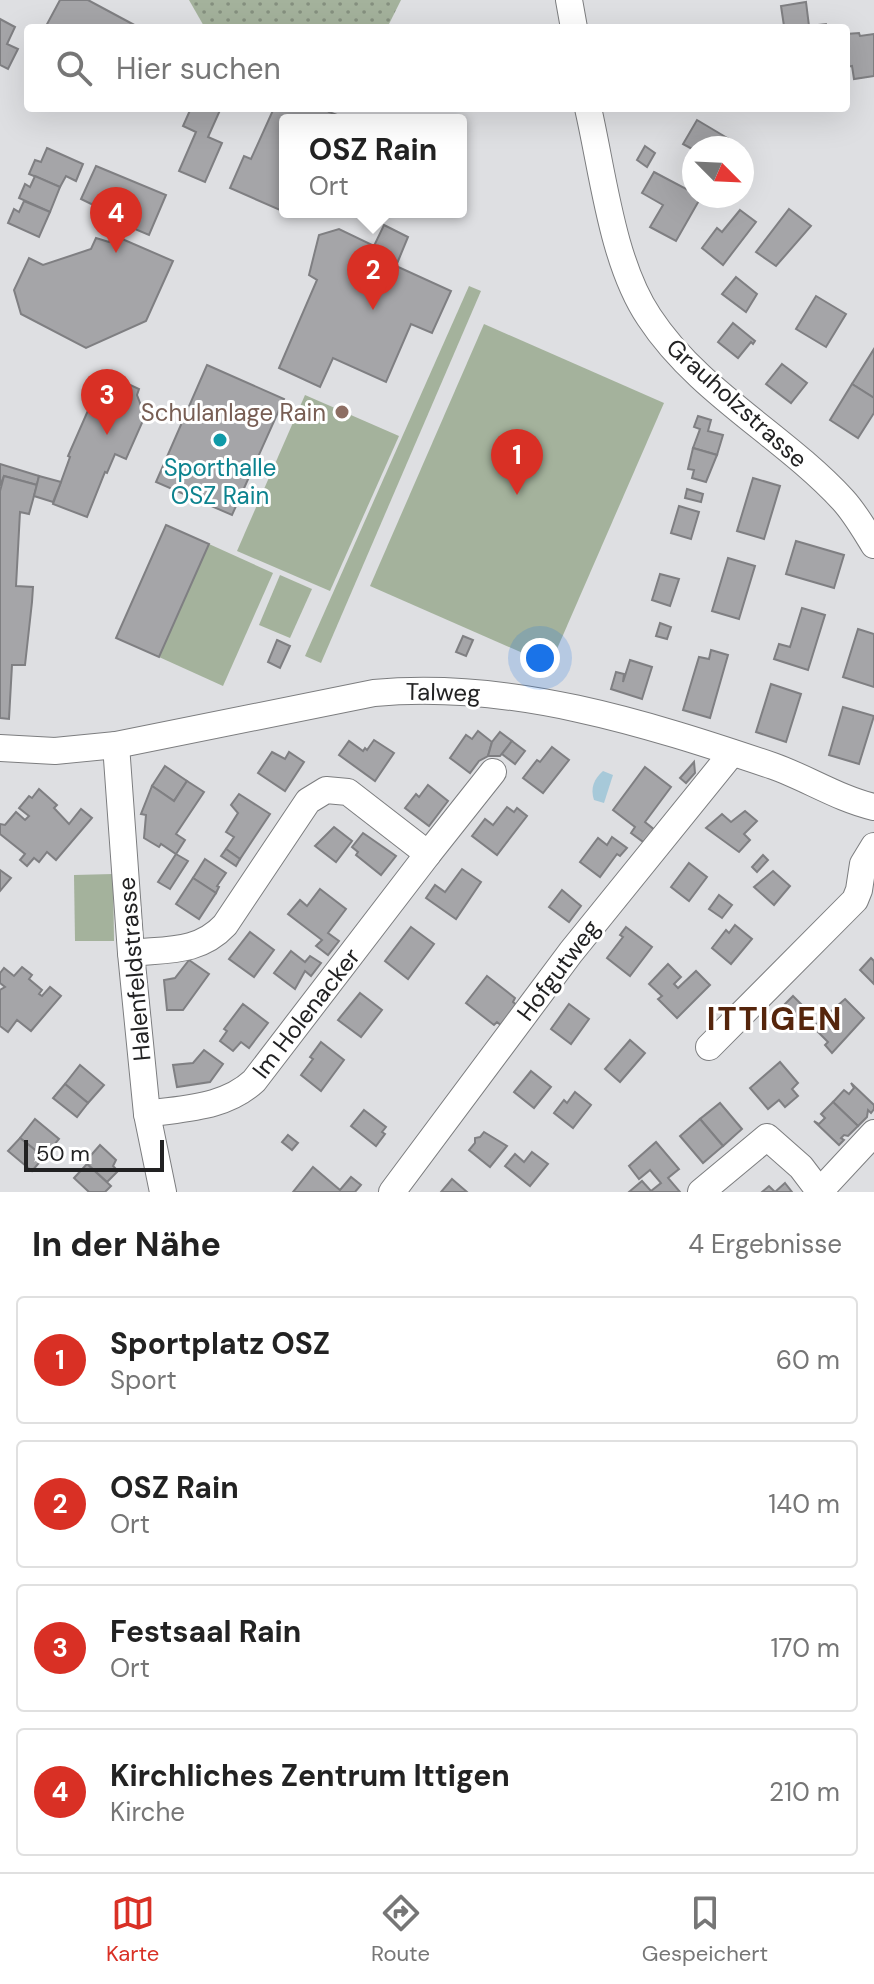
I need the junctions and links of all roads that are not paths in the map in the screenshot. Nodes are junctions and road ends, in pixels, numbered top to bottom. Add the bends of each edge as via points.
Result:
1 (569, 0) edge
2 (573, 24) edge
3 (589, 112) edge
4 (874, 545) edge
5 (116, 745) junction
6 (0, 748) edge
7 (732, 753) junction
8 (493, 772) dead end
9 (874, 807) edge
10 (874, 846) edge
11 (428, 854) junction
12 (131, 953) junction
13 (709, 1047) dead end
14 (147, 1114) junction
15 (874, 1133) edge
16 (163, 1192) edge
17 (392, 1192) edge
18 (701, 1192) edge
19 (820, 1192) edge

1 - 2 street
3 - 4 street, Grauholzstrasse via 619,247 648,315 679,354 833,489
5 - 6 street, Talweg via 55,751
5 - 7 street, Talweg via 374,693 438,689 522,697
5 - 12 street, Halenfeldstrasse
7 - 9 street, Talweg
7 - 17 street, Hofgutweg via 571,952
8 - 11 street, Im Holenacker
10 - 13 street via 863,864 855,900
11 - 12 street via 348,792 326,790 308,801 212,939
11 - 14 street, Im Holenacker via 241,1094
12 - 14 street, Halenfeldstrasse
14 - 16 street, Halenfeldstrasse
15 - 19 street
18 - 19 street via 767,1137

